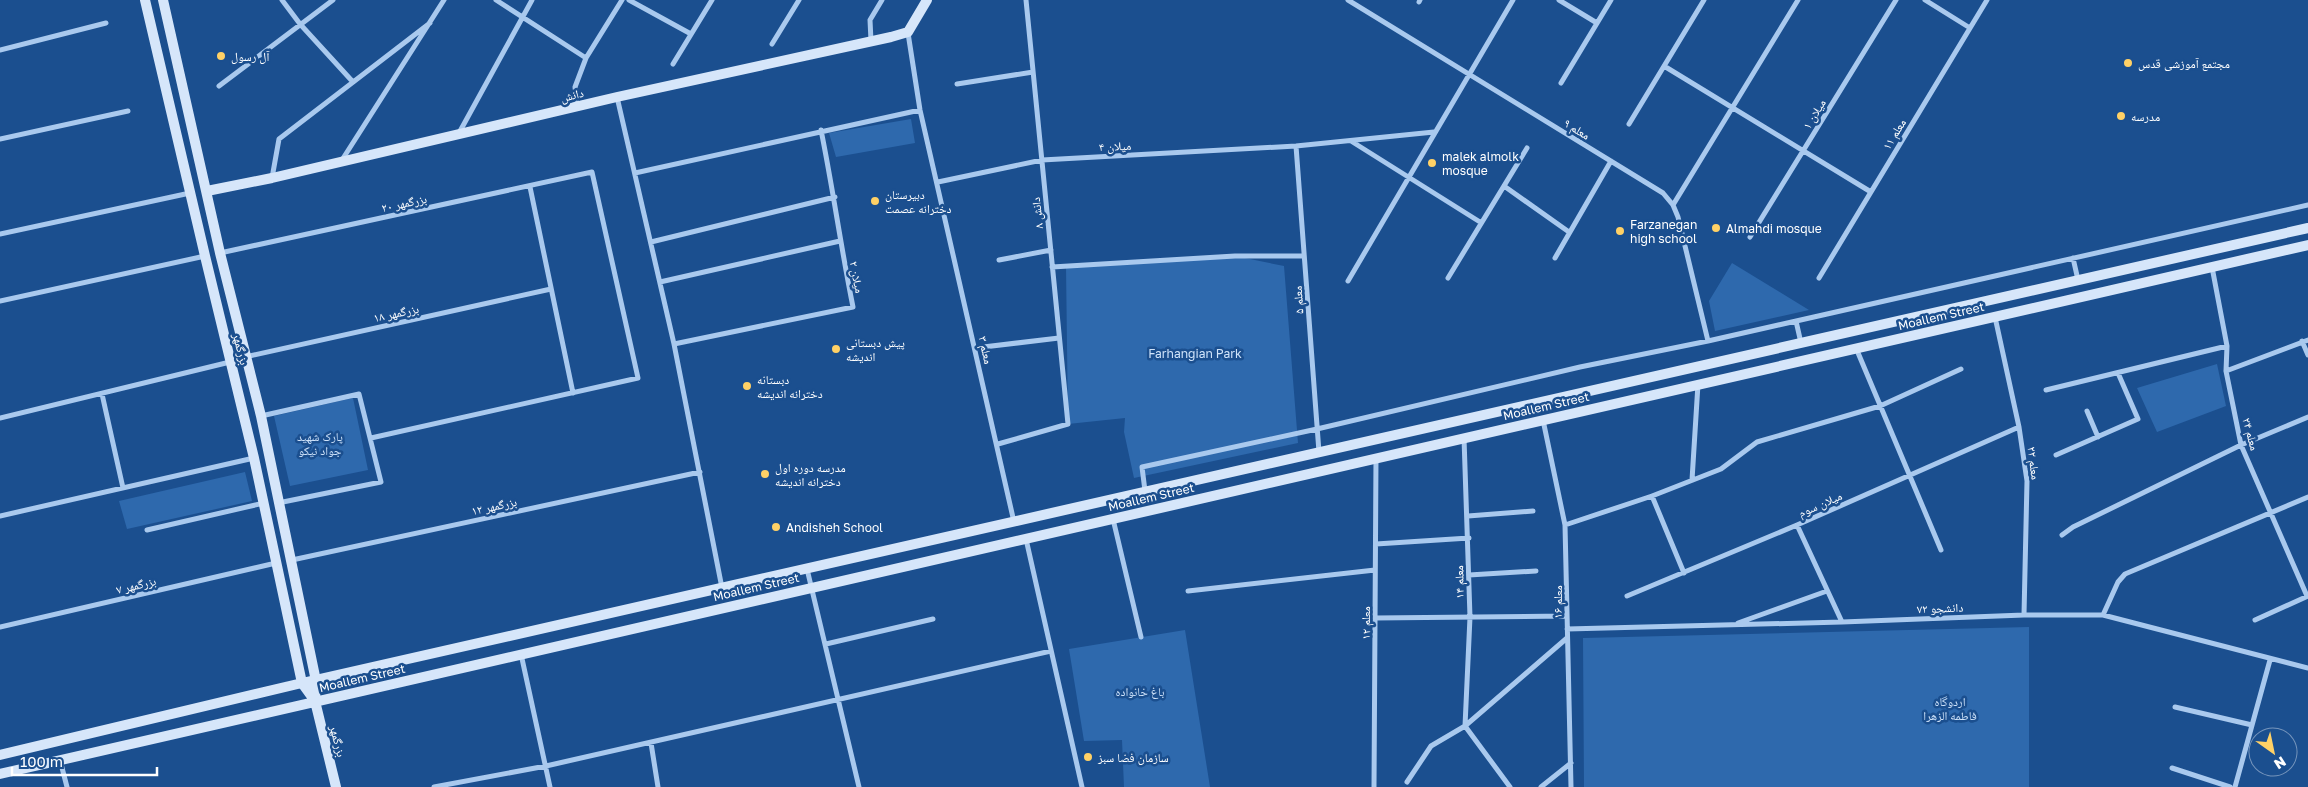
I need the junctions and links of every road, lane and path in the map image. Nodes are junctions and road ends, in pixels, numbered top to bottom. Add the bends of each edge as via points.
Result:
1 (145, 0) edge
2 (163, 0) edge
3 (282, 0) edge
4 (334, 0) edge
5 (444, 0) edge
6 (496, 0) edge
7 (532, 0) edge
8 (622, 0) edge
9 (628, 0) edge
10 (712, 0) edge
11 (799, 0) edge
12 (882, 0) edge
13 (927, 0) edge
14 (1026, 0) edge
15 (1348, 0) edge
16 (1513, 0) edge
17 (1559, 0) edge
18 (1611, 0) edge
19 (1704, 0) edge
20 (1798, 0) edge
21 (1896, 0) edge
22 (1925, 0) edge
23 (1987, 0) edge
24 (522, 16) junction
25 (106, 23) dead end
26 (430, 23) junction
27 (1597, 23) junction
28 (300, 24) junction
29 (1970, 28) junction
30 (908, 32) junction
31 (691, 34) junction
32 (871, 42) junction
33 (772, 44) dead end
34 (0, 50) edge
35 (586, 58) junction
36 (672, 64) dead end
37 (1664, 66) junction
38 (1033, 72) junction
39 (1468, 73) junction
40 (352, 82) junction
41 (1561, 83) dead end
42 (957, 84) dead end
43 (219, 86) dead end
44 (617, 97) junction
45 (577, 106) junction
46 (1733, 107) junction
47 (920, 110) junction
48 (128, 111) dead end
49 (1629, 124) dead end
50 (821, 130) junction
51 (1434, 132) junction
52 (458, 136) junction
53 (0, 139) edge
54 (1350, 141) junction
55 (1296, 146) junction
56 (1527, 148) dead end
57 (1804, 150) junction
58 (1042, 160) junction
59 (1611, 161) junction
60 (340, 162) junction
61 (635, 173) junction
62 (1408, 177) junction
63 (272, 178) junction
64 (938, 182) junction
65 (1504, 186) junction
66 (530, 187) junction
67 (207, 191) junction
68 (1871, 192) junction
69 (190, 193) junction
70 (835, 197) junction
71 (1673, 205) junction
72 (2308, 205) edge
73 (1480, 222) junction
74 (2306, 229) edge
75 (1569, 232) junction
76 (0, 234) edge
77 (1750, 238) dead end
78 (840, 241) junction
79 (651, 242) junction
80 (2307, 245) edge
81 (1051, 250) junction
82 (220, 253) junction
83 (204, 256) junction
84 (1304, 256) junction
85 (1555, 258) dead end
86 (2073, 258) junction
87 (999, 260) dead end
88 (1052, 267) junction
89 (2212, 267) junction
90 (1448, 278) dead end
91 (1819, 278) dead end
92 (2078, 280) junction
93 (1348, 281) dead end
94 (660, 282) junction
95 (551, 289) junction
96 (233, 299) junction
97 (0, 301) edge
98 (217, 302) junction
99 (1995, 316) junction
100 (1914, 318) junction
101 (1796, 320) junction
102 (1917, 334) junction
103 (1059, 338) junction
104 (1708, 341) junction
105 (2305, 341) edge
106 (1802, 343) junction
107 (674, 344) junction
108 (2227, 346) junction
109 (975, 348) junction
110 (1856, 348) junction
111 (2308, 355) edge
112 (245, 356) junction
113 (232, 362) junction
114 (1961, 369) dead end
115 (2226, 371) junction
116 (2118, 373) junction
117 (1698, 384) junction
118 (2046, 390) dead end
119 (573, 392) junction
120 (102, 394) junction
121 (1880, 406) junction
122 (2087, 411) dead end
123 (261, 416) junction
124 (2308, 417) edge
125 (0, 418) edge
126 (1543, 420) junction
127 (2019, 426) junction
128 (1317, 429) junction
129 (2098, 437) junction
130 (370, 438) junction
131 (1464, 438) junction
132 (998, 444) junction
133 (2241, 445) junction
134 (1319, 453) junction
135 (2056, 455) dead end
136 (254, 458) junction
137 (1376, 458) junction
138 (700, 472) junction
139 (1909, 475) junction
140 (1692, 480) junction
141 (123, 488) junction
142 (1145, 492) junction
143 (1652, 496) junction
144 (2308, 497) edge
145 (265, 503) junction
146 (278, 503) junction
147 (1533, 511) dead end
148 (2271, 513) junction
149 (0, 516) edge
150 (1468, 516) junction
151 (1112, 519) junction
152 (1014, 522) junction
153 (1565, 525) junction
154 (1798, 525) junction
155 (147, 530) dead end
156 (2062, 535) dead end
157 (1026, 538) junction
158 (1469, 538) junction
159 (1376, 544) junction
160 (1941, 550) dead end
161 (292, 560) junction
162 (276, 563) junction
163 (807, 569) junction
164 (1375, 570) junction
165 (1536, 571) dead end
166 (1684, 573) junction
167 (1469, 575) junction
168 (813, 587) junction
169 (722, 588) junction
170 (1188, 591) dead end
171 (1826, 591) junction
172 (1627, 596) dead end
173 (2308, 596) edge
174 (2024, 615) junction
175 (2103, 615) junction
176 (1567, 616) junction
177 (1470, 617) junction
178 (1375, 618) junction
179 (933, 619) dead end
180 (2255, 620) dead end
181 (1842, 622) junction
182 (1732, 625) junction
183 (0, 627) edge
184 (1567, 628) junction
185 (1141, 637) dead end
186 (1567, 638) junction
187 (826, 644) junction
188 (1051, 651) junction
189 (521, 654) junction
190 (2270, 660) junction
191 (2308, 668) edge
192 (316, 681) junction
193 (302, 683) junction
194 (839, 700) junction
195 (315, 702) junction
196 (2175, 707) dead end
197 (2252, 725) junction
198 (1465, 726) junction
199 (650, 743) junction
200 (0, 755) edge
201 (60, 760) junction
202 (1570, 762) junction
203 (546, 766) junction
204 (2172, 768) dead end
205 (0, 774) edge
206 (1407, 782) dead end
207 (67, 787) edge
208 (336, 787) edge
209 (434, 787) edge
210 (550, 787) edge
211 (658, 787) edge
212 (859, 787) edge
213 (1082, 787) edge
214 (1374, 787) edge
215 (1510, 787) edge
216 (1541, 787) edge
217 (1571, 787) edge
218 (2230, 787) edge
219 (2235, 787) edge

1 - 69 main road, بزرگمهر
2 - 67 main road, بزرگمهر
3 - 28 street
4 - 28 street
5 - 26 street
6 - 24 street
7 - 24 street
8 - 35 street
9 - 31 street
10 - 31 street
11 - 33 street
12 - 32 street via 870,20
13 - 30 main road
14 - 38 street, دانش ۸
15 - 39 street, معلم ۹
16 - 39 street
17 - 27 street
18 - 27 street
19 - 37 street
20 - 46 street
21 - 57 street, میلان ۱
22 - 29 street
23 - 29 street, معلم ۱۱
24 - 35 street
24 - 52 street
25 - 34 street
26 - 40 street
26 - 60 street
27 - 41 street
28 - 40 street
28 - 43 street
29 - 68 street, معلم ۱۱
30 - 32 main road, دانش
30 - 47 street, معلم ۳
31 - 36 street
32 - 44 main road, دانش
35 - 45 street via 575,87
37 - 46 street
37 - 49 street
38 - 42 street
38 - 58 street, دانش ۸
39 - 51 street
39 - 59 street, معلم ۹
40 - 63 street via 279,139
44 - 45 main road, دانش
44 - 61 street
45 - 52 main road, دانش
46 - 57 street
46 - 71 street
47 - 50 street
47 - 64 street, معلم ۳
48 - 53 street
50 - 61 street
50 - 70 street, میلان ۲
51 - 54 street, میلان ۴
51 - 62 street
52 - 60 main road, دانش
54 - 55 street, میلان ۴
54 - 62 street
55 - 58 street, میلان ۴
55 - 84 street, معلم ۵
56 - 65 street
57 - 68 street
57 - 77 street, میلان ۱
58 - 64 street, میلان ۴
58 - 81 street, دانش ۸
59 - 71 street, معلم ۹ via 1663,193
59 - 75 street
60 - 63 main road, دانش
61 - 79 street
62 - 73 street
62 - 93 street
63 - 67 main road, دانش
64 - 109 street, معلم ۳
65 - 73 street
65 - 75 street
66 - 82 street, بزرگمهر ۲۰
66 - 95 street
66 - 119 street, بزرگمهر ۲۰ via 592,172 638,378
67 - 82 main road, بزرگمهر
68 - 91 street, معلم ۱۱
69 - 76 street
69 - 83 main road, بزرگمهر
70 - 78 street, میلان ۲
70 - 79 street
71 - 104 street
72 - 86 street
73 - 90 street
74 - 80 main road
74 - 92 main road, Moallem Street
75 - 85 street
78 - 94 street
78 - 107 street, میلان ۲ via 853,307
79 - 94 street
80 - 89 main road, Moallem Street
81 - 87 street
81 - 88 street, دانش ۸
82 - 96 main road, بزرگمهر
83 - 97 street
83 - 98 main road, بزرگمهر
84 - 88 street via 1235,256
84 - 128 street, معلم ۵
86 - 92 street
86 - 101 street
88 - 103 street, دانش ۸
89 - 99 main road, Moallem Street
89 - 108 street, معلم ۲۴
92 - 100 main road, Moallem Street
94 - 107 street
95 - 112 street, بزرگمهر ۱۸
95 - 119 street
96 - 98 main road
96 - 112 main road, بزرگمهر
98 - 113 main road, بزرگمهر
99 - 102 main road, Moallem Street
99 - 127 street, معلم ۲۲
100 - 102 main road
100 - 106 main road, Moallem Street
101 - 104 street
101 - 106 street
102 - 110 main road, Moallem Street
103 - 109 street
103 - 132 street, دانش ۸ via 1068,424
104 - 128 street via 1580,367
105 - 111 street
105 - 115 street
106 - 134 main road, Moallem Street
107 - 138 street
108 - 115 street, معلم ۲۴
108 - 116 street
109 - 132 street, معلم ۳
110 - 117 main road, Moallem Street
110 - 121 street
112 - 123 main road, بزرگمهر
113 - 120 street
113 - 136 main road, بزرگمهر
114 - 121 street
115 - 133 street, معلم ۲۴
116 - 118 street
116 - 129 street via 2138,419
117 - 126 main road, Moallem Street
117 - 140 street
119 - 130 street
120 - 125 street
120 - 141 street
121 - 139 street
121 - 140 street via 1757,442 1720,468
122 - 129 street
123 - 130 street via 360,395
123 - 146 main road, بزرگمهر
124 - 133 street
126 - 131 main road, Moallem Street
126 - 153 street, معلم ۱۶
127 - 139 street, میلان سوم
127 - 174 street, معلم ۲۲ via 2027,481
128 - 134 street, معلم ۵
128 - 142 street via 1142,467
129 - 135 street
130 - 146 street via 381,482
131 - 137 main road, Moallem Street
131 - 150 street, معلم ۱۴
132 - 152 street, معلم ۳
133 - 148 street, معلم ۲۴
133 - 156 street via 2073,526
134 - 142 main road, Moallem Street
136 - 141 street
136 - 145 main road, بزرگمهر
137 - 151 main road, Moallem Street
137 - 159 street, معلم ۱۲
138 - 161 street, بزرگمهر ۱۲
138 - 169 street
139 - 154 street, میلان سوم
139 - 160 street
140 - 143 street
141 - 149 street
142 - 152 main road, Moallem Street
143 - 153 street
143 - 166 street
144 - 148 street
145 - 155 street
145 - 162 main road, بزرگمهر
146 - 161 main road, بزرگمهر
147 - 150 street
148 - 173 street, معلم ۲۴
148 - 175 street via 2125,574
150 - 158 street, معلم ۱۴
151 - 157 main road, Moallem Street
151 - 185 street
152 - 163 main road, Moallem Street
153 - 176 street, معلم ۱۶ via 1569,593
154 - 166 street, میلان سوم
154 - 171 street
157 - 168 main road, Moallem Street
157 - 188 street
158 - 159 street
158 - 167 street, معلم ۱۴
159 - 164 street, معلم ۱۲
161 - 192 main road, بزرگمهر
162 - 183 street, بزرگمهر ۷
162 - 193 main road, بزرگمهر
163 - 168 street
163 - 169 main road, Moallem Street
164 - 170 street
164 - 178 street, معلم ۱۲
165 - 167 street
166 - 172 street, میلان سوم
167 - 177 street, معلم ۱۴
168 - 187 street
168 - 189 main road, Moallem Street
169 - 192 main road, Moallem Street
171 - 181 street
171 - 182 street
173 - 180 street
174 - 175 street, دانشجو ۷۲
174 - 181 street, دانشجو ۷۲
175 - 190 street, دانشجو ۷۲
176 - 177 street
176 - 184 street, معلم ۱۶
177 - 178 street
177 - 198 street, معلم ۱۴
178 - 214 street, معلم ۱۲
179 - 187 street
181 - 182 street, دانشجو ۷۲
182 - 184 street, دانشجو ۷۲
184 - 186 street, معلم ۱۶
186 - 198 street
186 - 202 street, معلم ۱۶
187 - 194 street
188 - 194 street
188 - 213 street
189 - 195 main road, Moallem Street
189 - 203 street
190 - 191 street, دانشجو ۷۲
190 - 197 street
192 - 193 main road, Moallem Street
192 - 195 main road, بزرگمهر
193 - 195 main road, بزرگمهر
193 - 200 main road, Moallem Street
194 - 199 street
194 - 212 street
195 - 201 main road, Moallem Street
195 - 208 main road, بزرگمهر
196 - 197 street
197 - 219 street
198 - 206 street via 1431,746
198 - 215 street
199 - 203 street
199 - 211 street
201 - 205 main road, Moallem Street
201 - 207 street
202 - 216 street
202 - 217 street, معلم ۱۶
203 - 209 street
203 - 210 street
204 - 218 street

